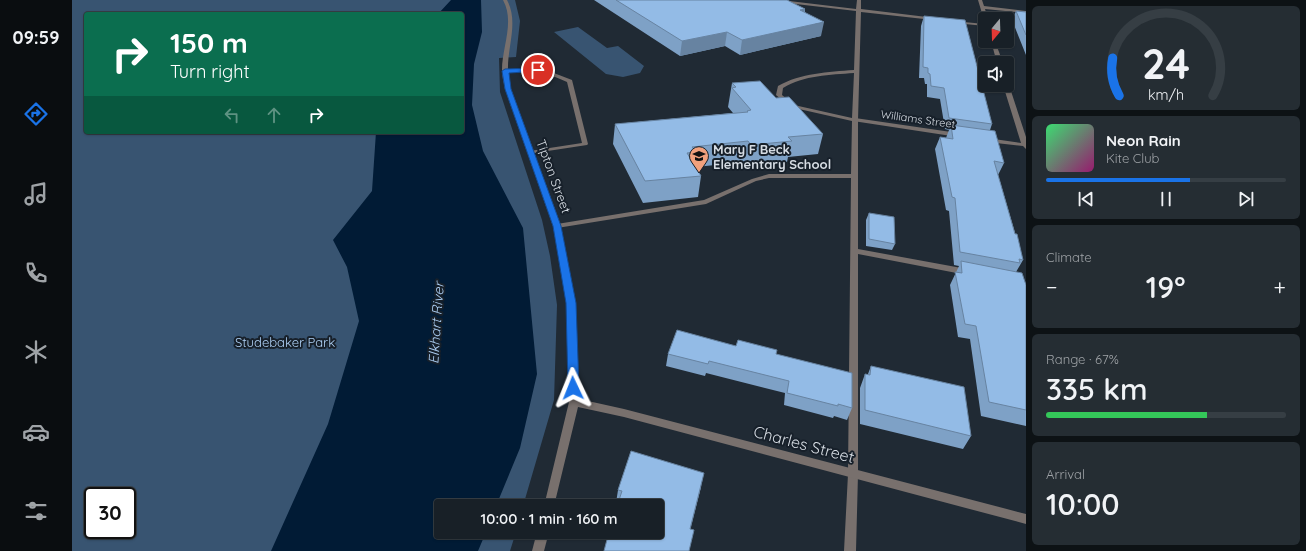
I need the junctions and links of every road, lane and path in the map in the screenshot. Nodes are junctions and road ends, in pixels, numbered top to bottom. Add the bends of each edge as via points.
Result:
1 (505, 0) edge
2 (783, 0) edge
3 (859, 0) edge
4 (980, 0) edge
5 (983, 7) junction
6 (858, 11) junction
7 (984, 12) edge
8 (1026, 12) edge
9 (941, 20) edge
10 (949, 21) edge
11 (978, 24) edge
12 (505, 71) junction
13 (857, 71) junction
14 (1008, 92) edge
15 (855, 120) junction
16 (966, 137) edge
17 (982, 139) edge
18 (1026, 146) edge
19 (530, 153) junction
20 (855, 176) junction
21 (557, 226) junction
22 (855, 252) junction
23 (972, 273) edge
24 (574, 402) junction
25 (853, 474) junction
26 (551, 499) edge
27 (1026, 519) edge
28 (541, 539) edge
29 (538, 551) edge
30 (850, 551) edge

1 - 12 street, Tipton Street via 510,21
2 - 6 street
3 - 6 street
4 - 5 street
5 - 7 street
5 - 8 street
6 - 9 street
6 - 13 street
10 - 11 street
12 - 19 street, Tipton Street via 508,89
12 - 19 street via 538,70 554,73 570,81 585,144
13 - 15 street
13 - 15 street, Williams Street via 787,81 780,87 779,95 792,106
14 - 18 street
15 - 16 street, Williams Street
15 - 20 street
17 - 18 street
19 - 21 street, Tipton Street
20 - 21 street via 769,176 754,180 706,202
20 - 22 street
21 - 24 street, Tipton Street via 571,303
22 - 23 street
22 - 25 street
24 - 25 street, Charles Street
24 - 26 street, Tipton Street
25 - 27 street, Charles Street
25 - 30 street
28 - 29 street

